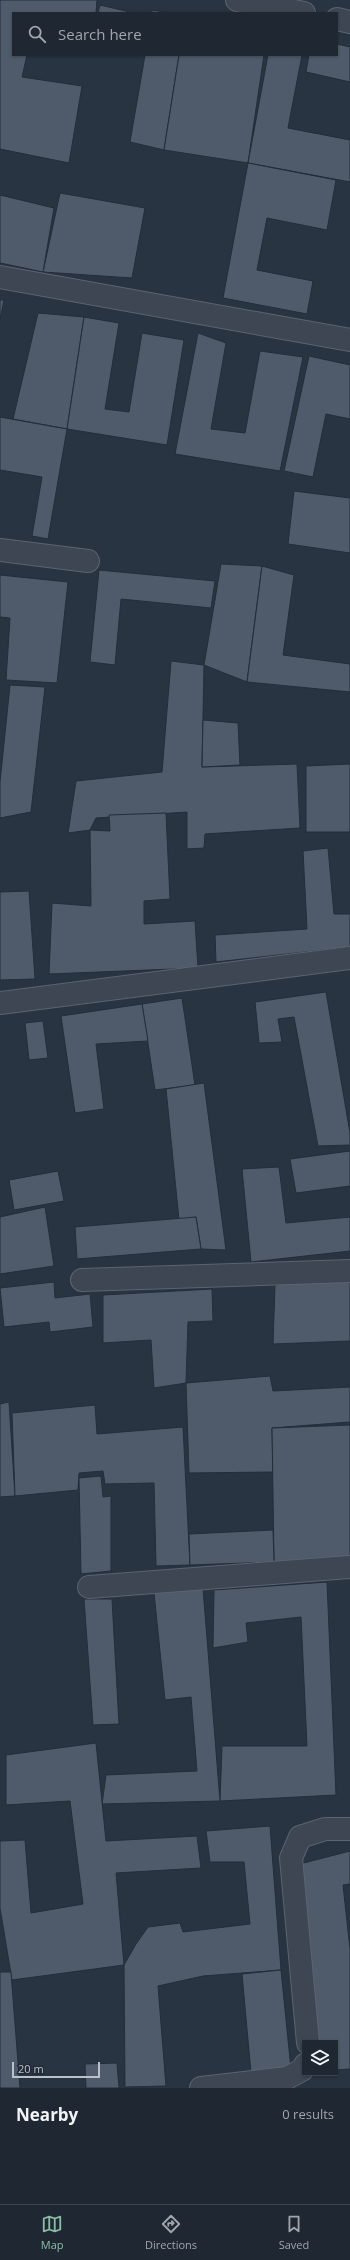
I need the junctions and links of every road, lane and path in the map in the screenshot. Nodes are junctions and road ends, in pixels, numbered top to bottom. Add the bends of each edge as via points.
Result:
1 (237, 0) edge
2 (299, 12) edge
3 (338, 19) edge
4 (350, 22) edge
5 (0, 276) edge
6 (350, 340) edge
7 (0, 550) edge
8 (88, 561) dead end
9 (350, 958) edge
10 (0, 1003) edge
11 (350, 1271) edge
12 (82, 1280) dead end
13 (350, 1567) edge
14 (89, 1587) dead end
15 (350, 1829) edge
16 (308, 2040) edge
17 (302, 2070) edge
18 (201, 2088) edge

1 - 2 street
3 - 4 street
5 - 6 street
7 - 8 street
9 - 10 street
11 - 12 street
13 - 14 street
15 - 16 street via 325,1829 300,1837 291,1858
17 - 18 street via 287,2078

